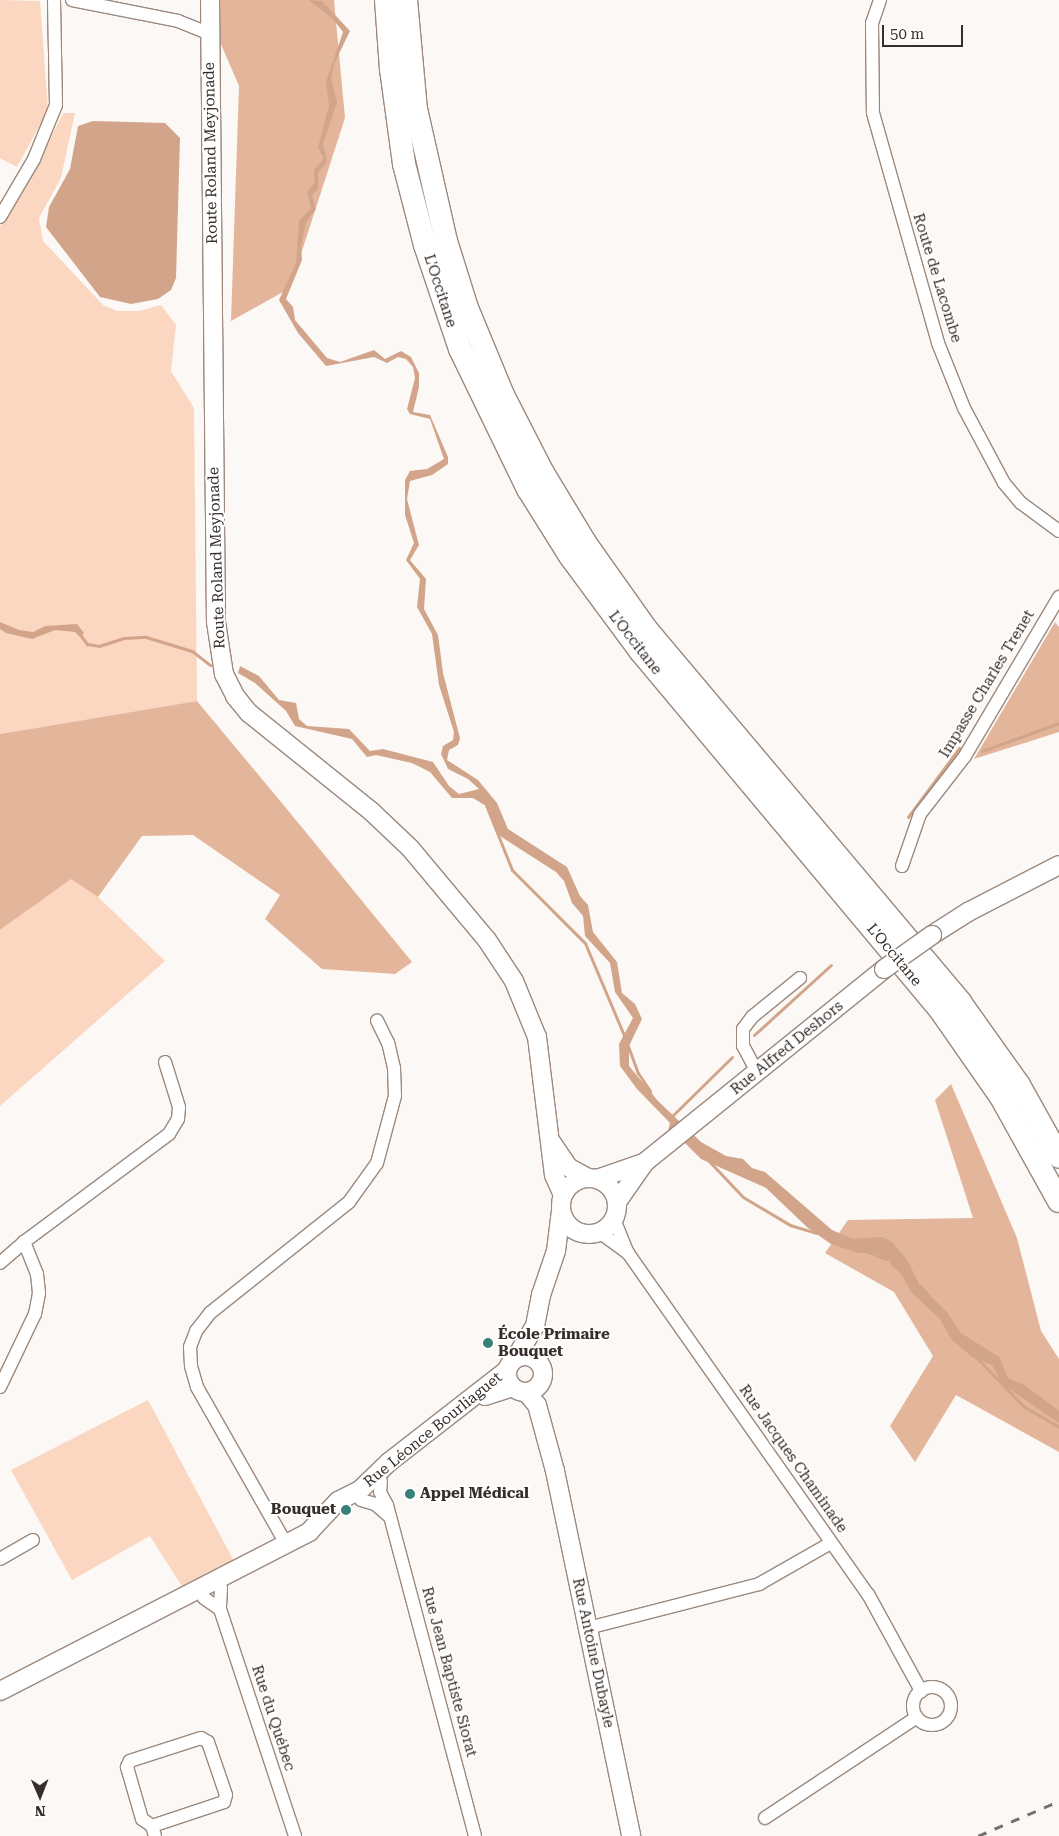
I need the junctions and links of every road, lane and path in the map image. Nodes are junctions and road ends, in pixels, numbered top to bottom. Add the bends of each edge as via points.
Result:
1 (54, 0) edge
2 (72, 0) edge
3 (210, 0) edge
4 (386, 0) edge
5 (406, 0) edge
6 (880, 0) edge
7 (210, 34) junction
8 (0, 217) edge
9 (1059, 531) edge
10 (1059, 597) edge
11 (1059, 865) edge
12 (902, 866) dead end
13 (800, 978) dead end
14 (377, 1020) dead end
15 (165, 1062) dead end
16 (757, 1072) junction
17 (550, 1141) junction
18 (1059, 1157) edge
19 (645, 1162) junction
20 (592, 1178) junction
21 (563, 1195) junction
22 (1059, 1201) edge
23 (617, 1205) junction
24 (561, 1212) junction
25 (592, 1233) junction
26 (24, 1242) junction
27 (628, 1253) junction
28 (0, 1263) edge
29 (550, 1269) junction
30 (535, 1334) junction
31 (511, 1364) junction
32 (541, 1371) junction
33 (0, 1387) edge
34 (519, 1390) junction
35 (453, 1419) junction
36 (413, 1450) junction
37 (555, 1470) junction
38 (381, 1481) junction
39 (361, 1500) junction
40 (336, 1507) junction
41 (390, 1516) junction
42 (33, 1540) dead end
43 (831, 1543) junction
44 (281, 1546) junction
45 (0, 1559) edge
46 (219, 1584) junction
47 (201, 1593) junction
48 (220, 1609) junction
49 (588, 1628) junction
50 (27, 1675) junction
51 (0, 1679) edge
52 (0, 1690) edge
53 (921, 1691) junction
54 (916, 1717) junction
55 (765, 1818) dead end
56 (153, 1831) edge
57 (295, 1836) edge
58 (476, 1836) edge
59 (631, 1836) edge

1 - 8 street via 56,105 34,158
2 - 7 street via 178,21
3 - 7 main road, Route Roland Meyjonade
4 - 22 highway, L'Occitane via 391,69 404,164 425,245 460,349 528,489 570,556 641,652 941,1011 1001,1097
5 - 18 highway, L'Occitane via 416,109 446,241 467,308 543,473 586,544 647,630 960,1002 1019,1085
6 - 9 street, Route de Lacombe via 872,23 873,113 938,343 964,408 1004,484 1021,503
7 - 17 main road, Route Roland Meyjonade via 216,622 224,674 234,696 249,713 372,812 410,848 487,940 514,981 537,1037
10 - 12 street, Impasse Charles Trenet via 965,756 920,814
11 - 16 main road, Rue Alfred Deshors, bridge via 968,912 932,935 884,969
13 - 16 street via 752,1017 743,1029 743,1046
14 - 44 street via 392,1059 395,1096 377,1163 349,1202 210,1314 196,1331 190,1347 197,1387
15 - 26 street via 179,1107 178,1119 168,1134
16 - 19 main road, Rue Alfred Deshors
17 - 20 main road, Route Roland Meyjonade via 568,1168
17 - 21 main road, Route Roland Meyjonade via 554,1175
19 - 20 main road
19 - 23 main road
20 - 21 main road via 573,1183
20 - 23 main road via 610,1188
21 - 24 main road
23 - 25 main road via 611,1223
23 - 27 street, Rue Jacques Chaminade via 616,1224
24 - 25 main road via 570,1227
24 - 29 main road, Rue Antoine Dubayle
25 - 27 street, Rue Jacques Chaminade
25 - 29 main road
26 - 28 street
26 - 33 street via 37,1274 39,1293 35,1314
27 - 43 street, Rue Jacques Chaminade
29 - 30 main road, Rue Antoine Dubayle
30 - 31 main road, Rue Antoine Dubayle
30 - 32 main road, Rue Antoine Dubayle
31 - 32 main road via 526,1356
31 - 34 main road, Rue Antoine Dubayle
31 - 35 main road, Rue Léonce Bourliaguet
32 - 34 main road via 536,1388
32 - 37 main road, Rue Antoine Dubayle via 541,1390 556,1457
34 - 35 main road, Rue Léonce Bourliaguet via 485,1395
34 - 37 main road, Rue Antoine Dubayle via 537,1405
35 - 36 main road, Rue Léonce Bourliaguet
36 - 38 main road, Rue Léonce Bourliaguet
36 - 40 main road, Rue Léonce Bourliaguet via 360,1490 338,1501
37 - 49 main road, Rue Antoine Dubayle
38 - 39 main road, Rue Léonce Bourliaguet
38 - 41 street, Rue Jean Baptiste Siorat via 380,1492
39 - 40 main road, Rue Léonce Bourliaguet
39 - 41 street via 375,1504
40 - 44 main road, Rue Léonce Bourliaguet via 309,1532
41 - 58 street, Rue Jean Baptiste Siorat
42 - 45 street
43 - 49 street via 759,1584
43 - 53 street, Rue Jacques Chaminade via 868,1594
44 - 46 main road, Rue Léonce Bourliaguet via 261,1566
46 - 47 main road, Rue Léonce Bourliaguet
46 - 48 street, Rue du Québec
47 - 48 street
47 - 50 main road, Rue Léonce Bourliaguet
48 - 57 street, Rue du Québec
49 - 59 main road, Rue Antoine Dubayle
50 - 51 main road, Rue Léonce Bourliaguet
50 - 52 main road, Rue Léonce Bourliaguet
53 - 54 street via 913,1705
53 - 54 street via 941,1690 949,1698 950,1710 945,1720 936,1724 926,1724
54 - 55 street
56 - 56 street via 224,1802 226,1795 208,1742 201,1738 130,1761 127,1767 142,1818

